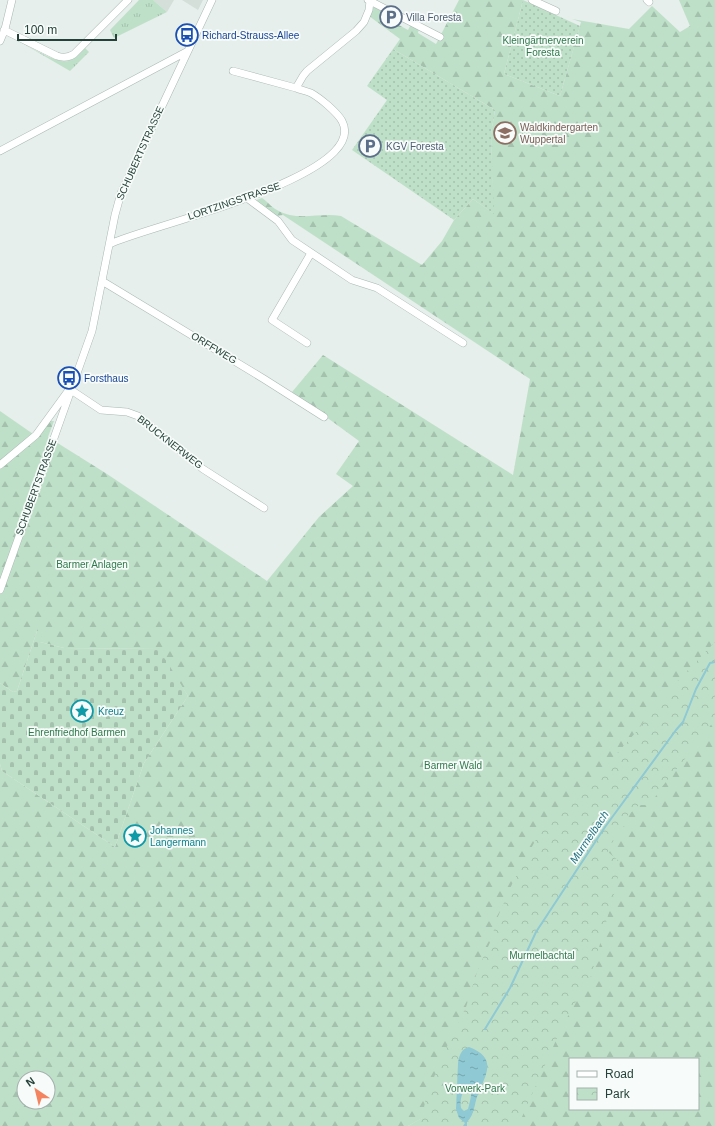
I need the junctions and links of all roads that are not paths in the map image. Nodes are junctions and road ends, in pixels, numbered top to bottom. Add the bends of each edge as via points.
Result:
1 (12, 0) edge
2 (128, 0) edge
3 (212, 0) edge
4 (369, 0) edge
5 (532, 0) edge
6 (556, 11) dead end
7 (3, 30) edge
8 (440, 37) dead end
9 (0, 41) edge
10 (186, 52) junction
11 (233, 71) dead end
12 (296, 88) junction
13 (0, 151) edge
14 (247, 198) junction
15 (110, 244) junction
16 (311, 253) junction
17 (102, 281) junction
18 (463, 342) dead end
19 (307, 343) dead end
20 (72, 387) junction
21 (324, 417) dead end
22 (0, 465) edge
23 (264, 508) dead end
24 (0, 590) edge

1 - 7 street
2 - 7 street via 69,57 56,56
3 - 10 street, SCHUBERTSTRASSE
4 - 8 street
4 - 12 street via 369,10 364,22 307,71
5 - 6 street
7 - 9 street
10 - 13 street
10 - 15 street, SCHUBERTSTRASSE via 121,193
11 - 12 street, LORTZINGSTRASSE
12 - 14 street, LORTZINGSTRASSE via 317,97 339,117 343,124 343,139 334,153 309,171 278,187
14 - 15 street, LORTZINGSTRASSE
14 - 16 street via 278,221 292,240
15 - 17 street, SCHUBERTSTRASSE
16 - 18 street via 352,280 377,288
16 - 19 street via 272,320
17 - 20 street, SCHUBERTSTRASSE via 92,330
17 - 21 street, ORFFWEG
20 - 22 street, SCHUBERTSTRASSE via 36,435
20 - 23 street, BRUCKNERWEG via 101,410 127,412 138,416 204,469
20 - 24 street, SCHUBERTSTRASSE

